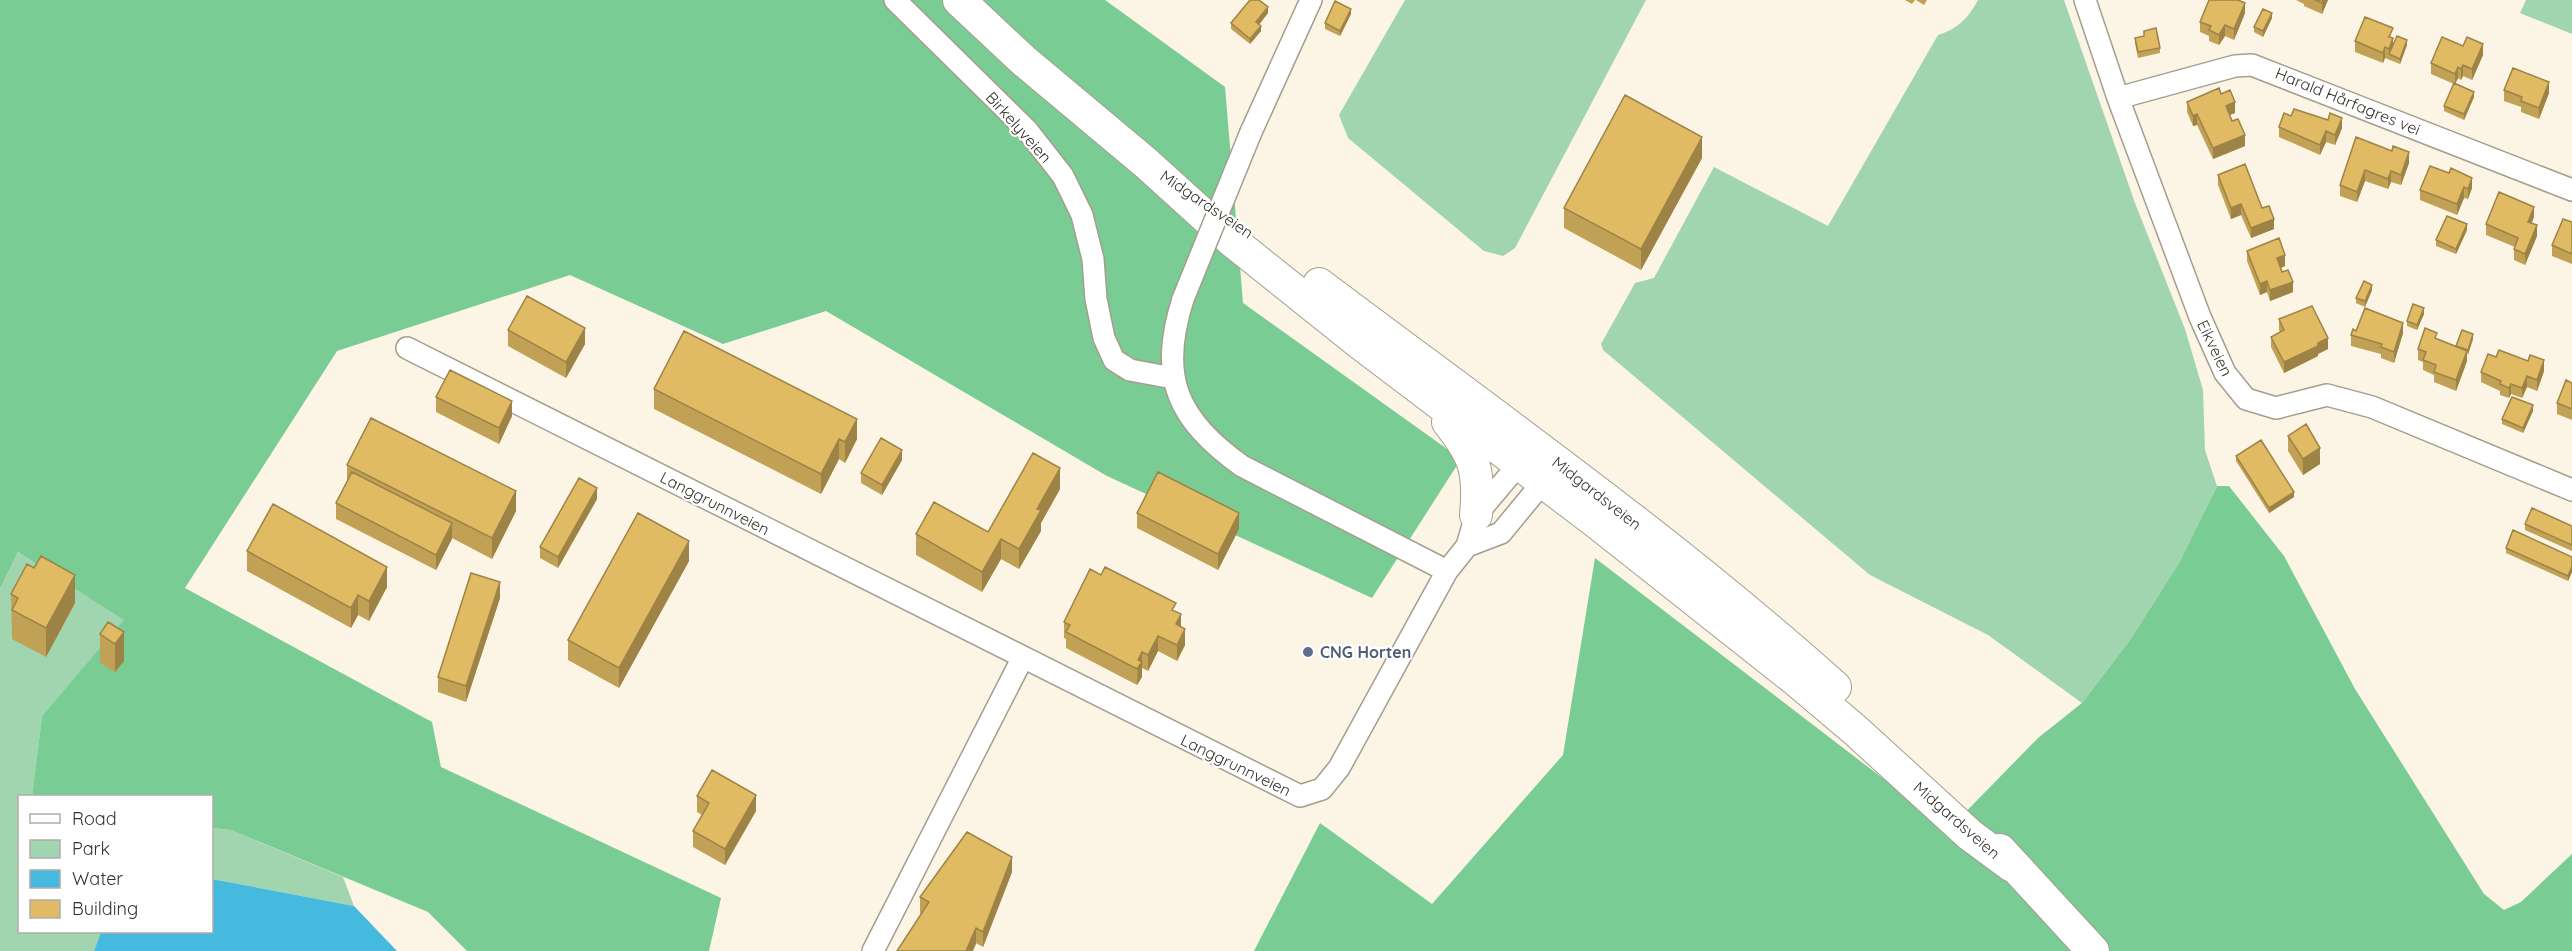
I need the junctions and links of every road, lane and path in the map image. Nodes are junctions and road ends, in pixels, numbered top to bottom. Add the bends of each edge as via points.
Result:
1 (895, 0) edge
2 (959, 0) edge
3 (1311, 0) edge
4 (2085, 0) edge
5 (2118, 98) junction
6 (1146, 163) junction
7 (2572, 190) edge
8 (407, 348) dead end
9 (1173, 378) junction
10 (1427, 395) junction
11 (1536, 467) junction
12 (2572, 490) edge
13 (1476, 514) junction
14 (1467, 546) junction
15 (1447, 572) junction
16 (1022, 659) junction
17 (873, 951) edge
18 (2093, 951) edge

1 - 9 street, Birkelyveien via 1027,130 1063,177 1082,215 1093,259 1104,338 1114,360 1130,370
2 - 6 highway, Midgardsveien via 1023,60
3 - 9 street, bridge via 1251,132 1183,299 1172,350
4 - 5 street, Eikveien
5 - 7 street, Harald Hårfagres vei via 2252,65
5 - 12 street, Eikveien via 2200,317 2225,373 2246,399 2276,408 2327,395 2372,407
6 - 10 highway, Midgardsveien via 1231,240
6 - 11 highway, Midgardsveien via 1239,224
8 - 16 street, Langgrunnveien
9 - 15 street via 1192,420 1212,445 1234,461
10 - 11 highway, Midgardsveien
10 - 13 highway via 1474,460 1479,489
11 - 13 street, Langgrunnveien
11 - 14 street via 1501,533
11 - 18 highway, Midgardsveien via 1724,592 1805,660 1981,825 2012,866
13 - 14 street, Langgrunnveien
14 - 15 street, Langgrunnveien
15 - 16 street, Langgrunnveien via 1339,768 1322,789 1300,796
16 - 17 street

